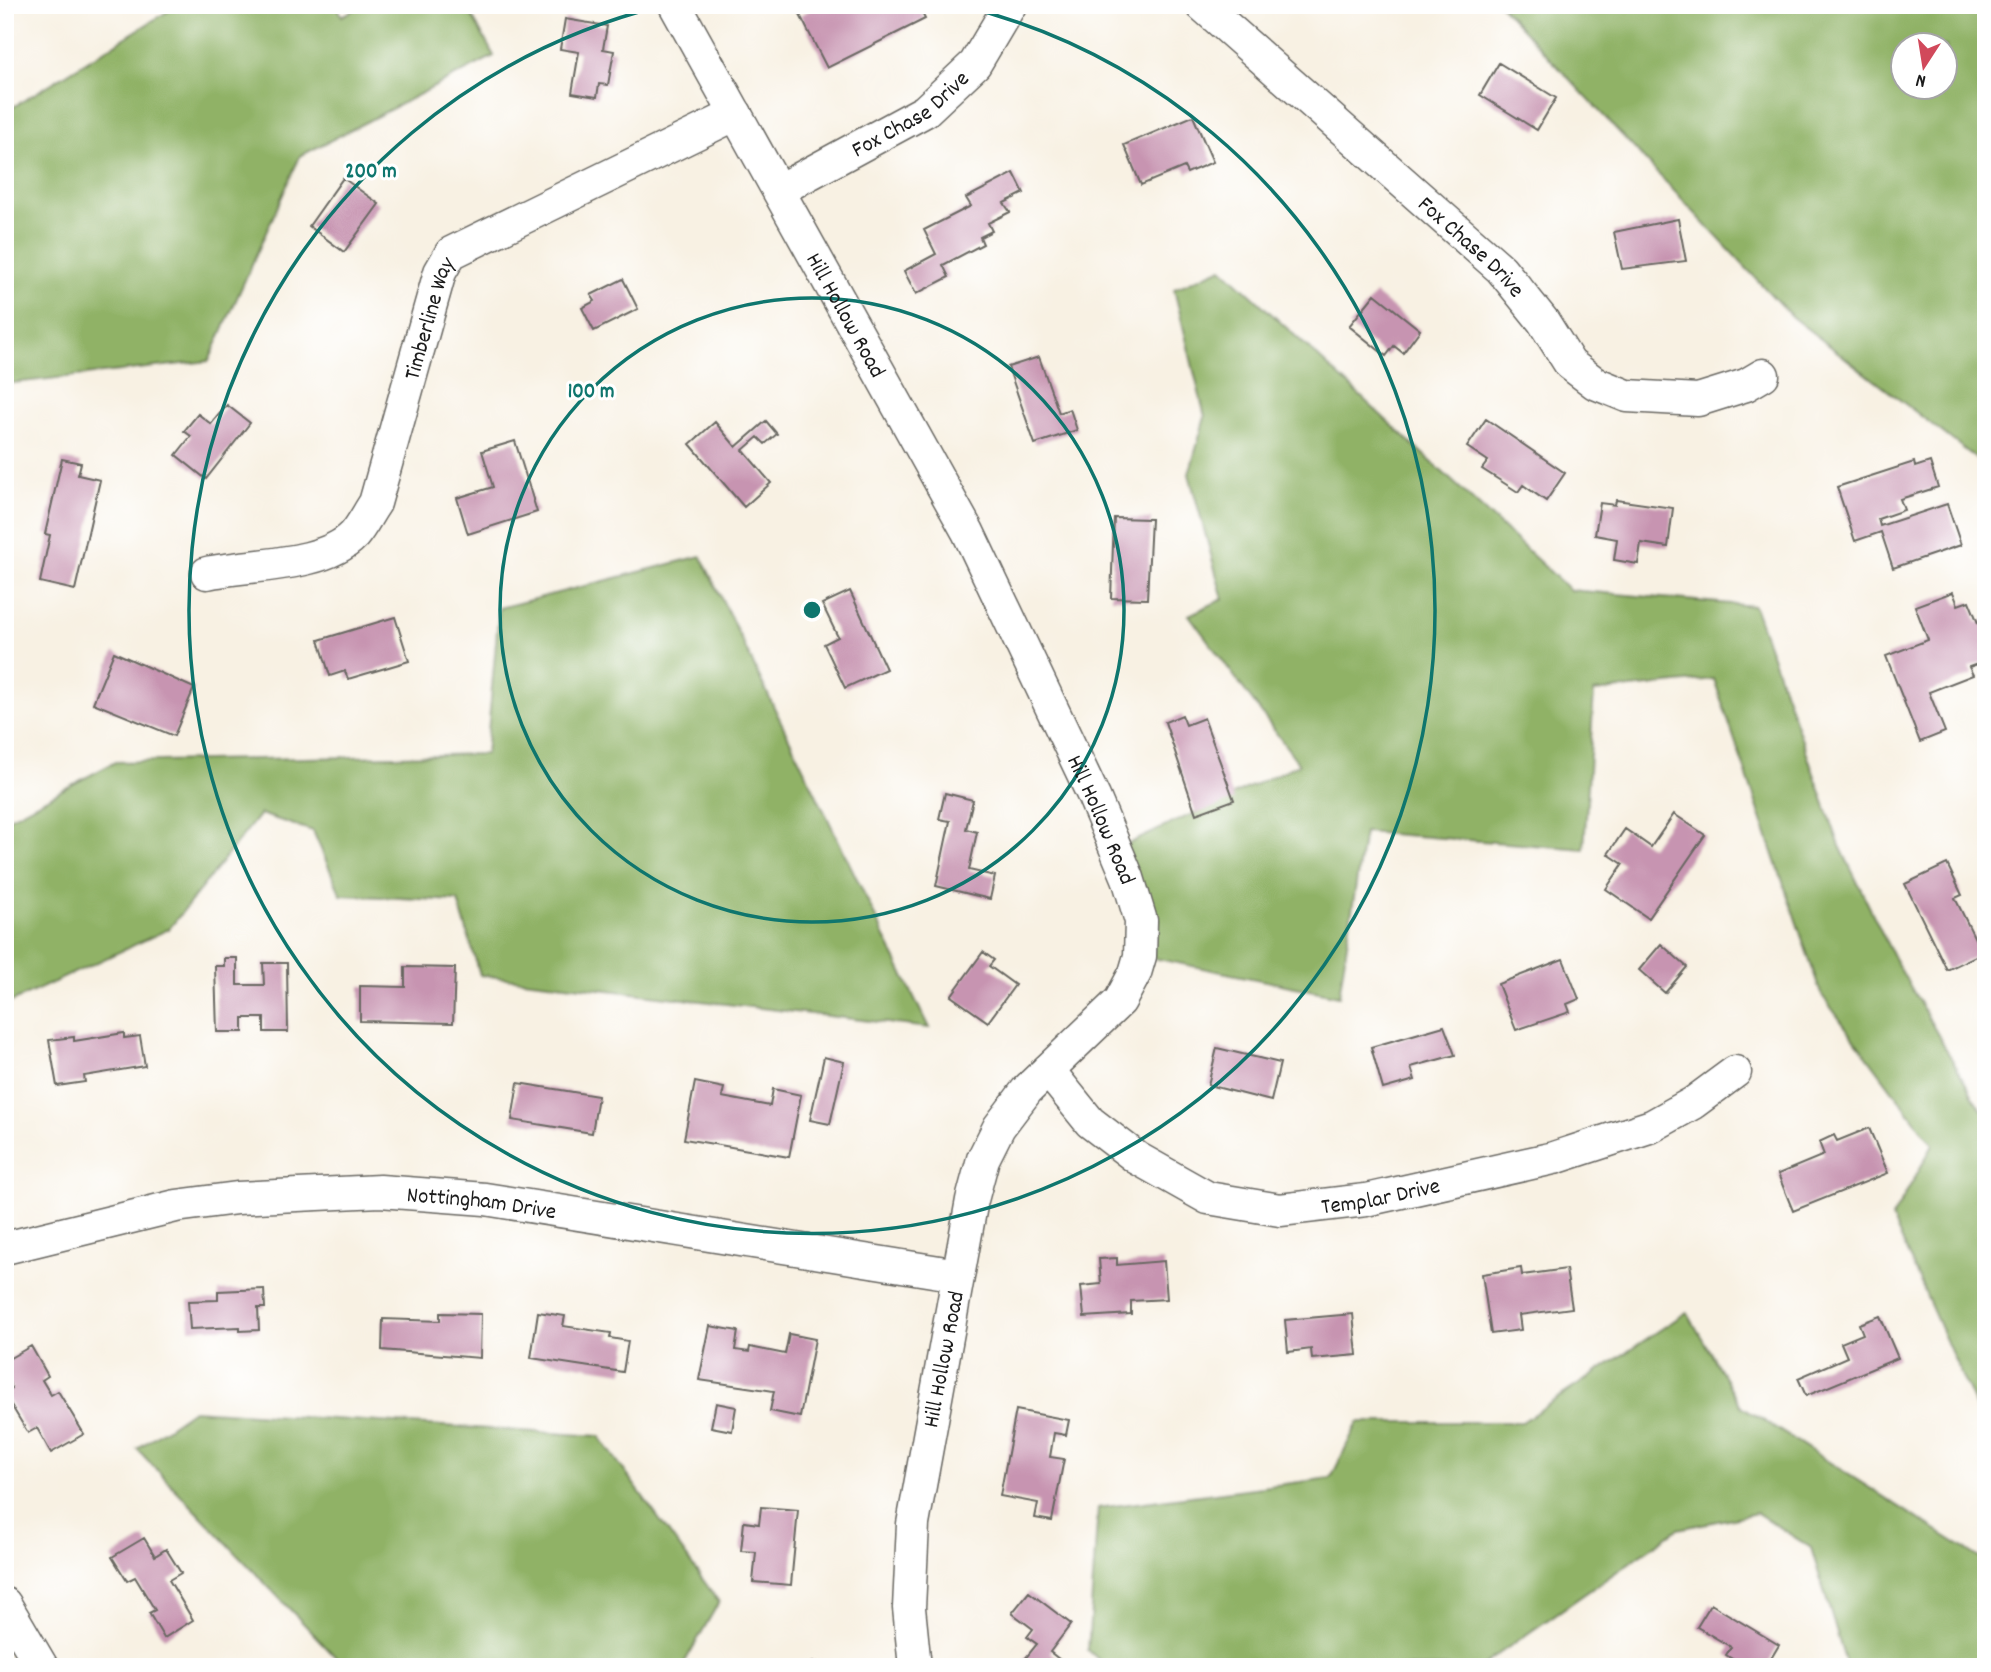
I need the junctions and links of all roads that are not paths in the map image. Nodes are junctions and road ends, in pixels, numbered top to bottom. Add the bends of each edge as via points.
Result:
1 (675, 5) edge
2 (1010, 5) edge
3 (1202, 5) edge
4 (736, 114) junction
5 (779, 190) junction
6 (1763, 375) dead end
7 (207, 573) dead end
8 (1048, 1070) junction
9 (1735, 1072) dead end
10 (5, 1248) edge
11 (958, 1275) junction
12 (5, 1604) edge
13 (42, 1667) edge
14 (915, 1667) edge

1 - 4 street, Hill Hollow Road
2 - 5 street, Fox Chase Drive via 975,64 925,111
3 - 6 street, Fox Chase Drive via 1501,270 1543,321 1570,364 1595,383 1627,396 1698,400
4 - 5 street, Hill Hollow Road
4 - 7 street, Timberline Way via 451,253 440,272 375,503 353,536 318,558
5 - 8 street, Hill Hollow Road via 968,532 1128,878 1141,921 1135,973 1120,1001
8 - 9 street, Templar Drive via 1090,1122 1137,1158 1208,1198 1280,1210 1366,1199 1554,1158 1652,1126
8 - 11 street, Hill Hollow Road via 999,1127 983,1160
10 - 11 street, Nottingham Drive via 176,1206 237,1198 380,1191 485,1199
11 - 14 street, Hill Hollow Road via 913,1524 909,1608
12 - 13 street

